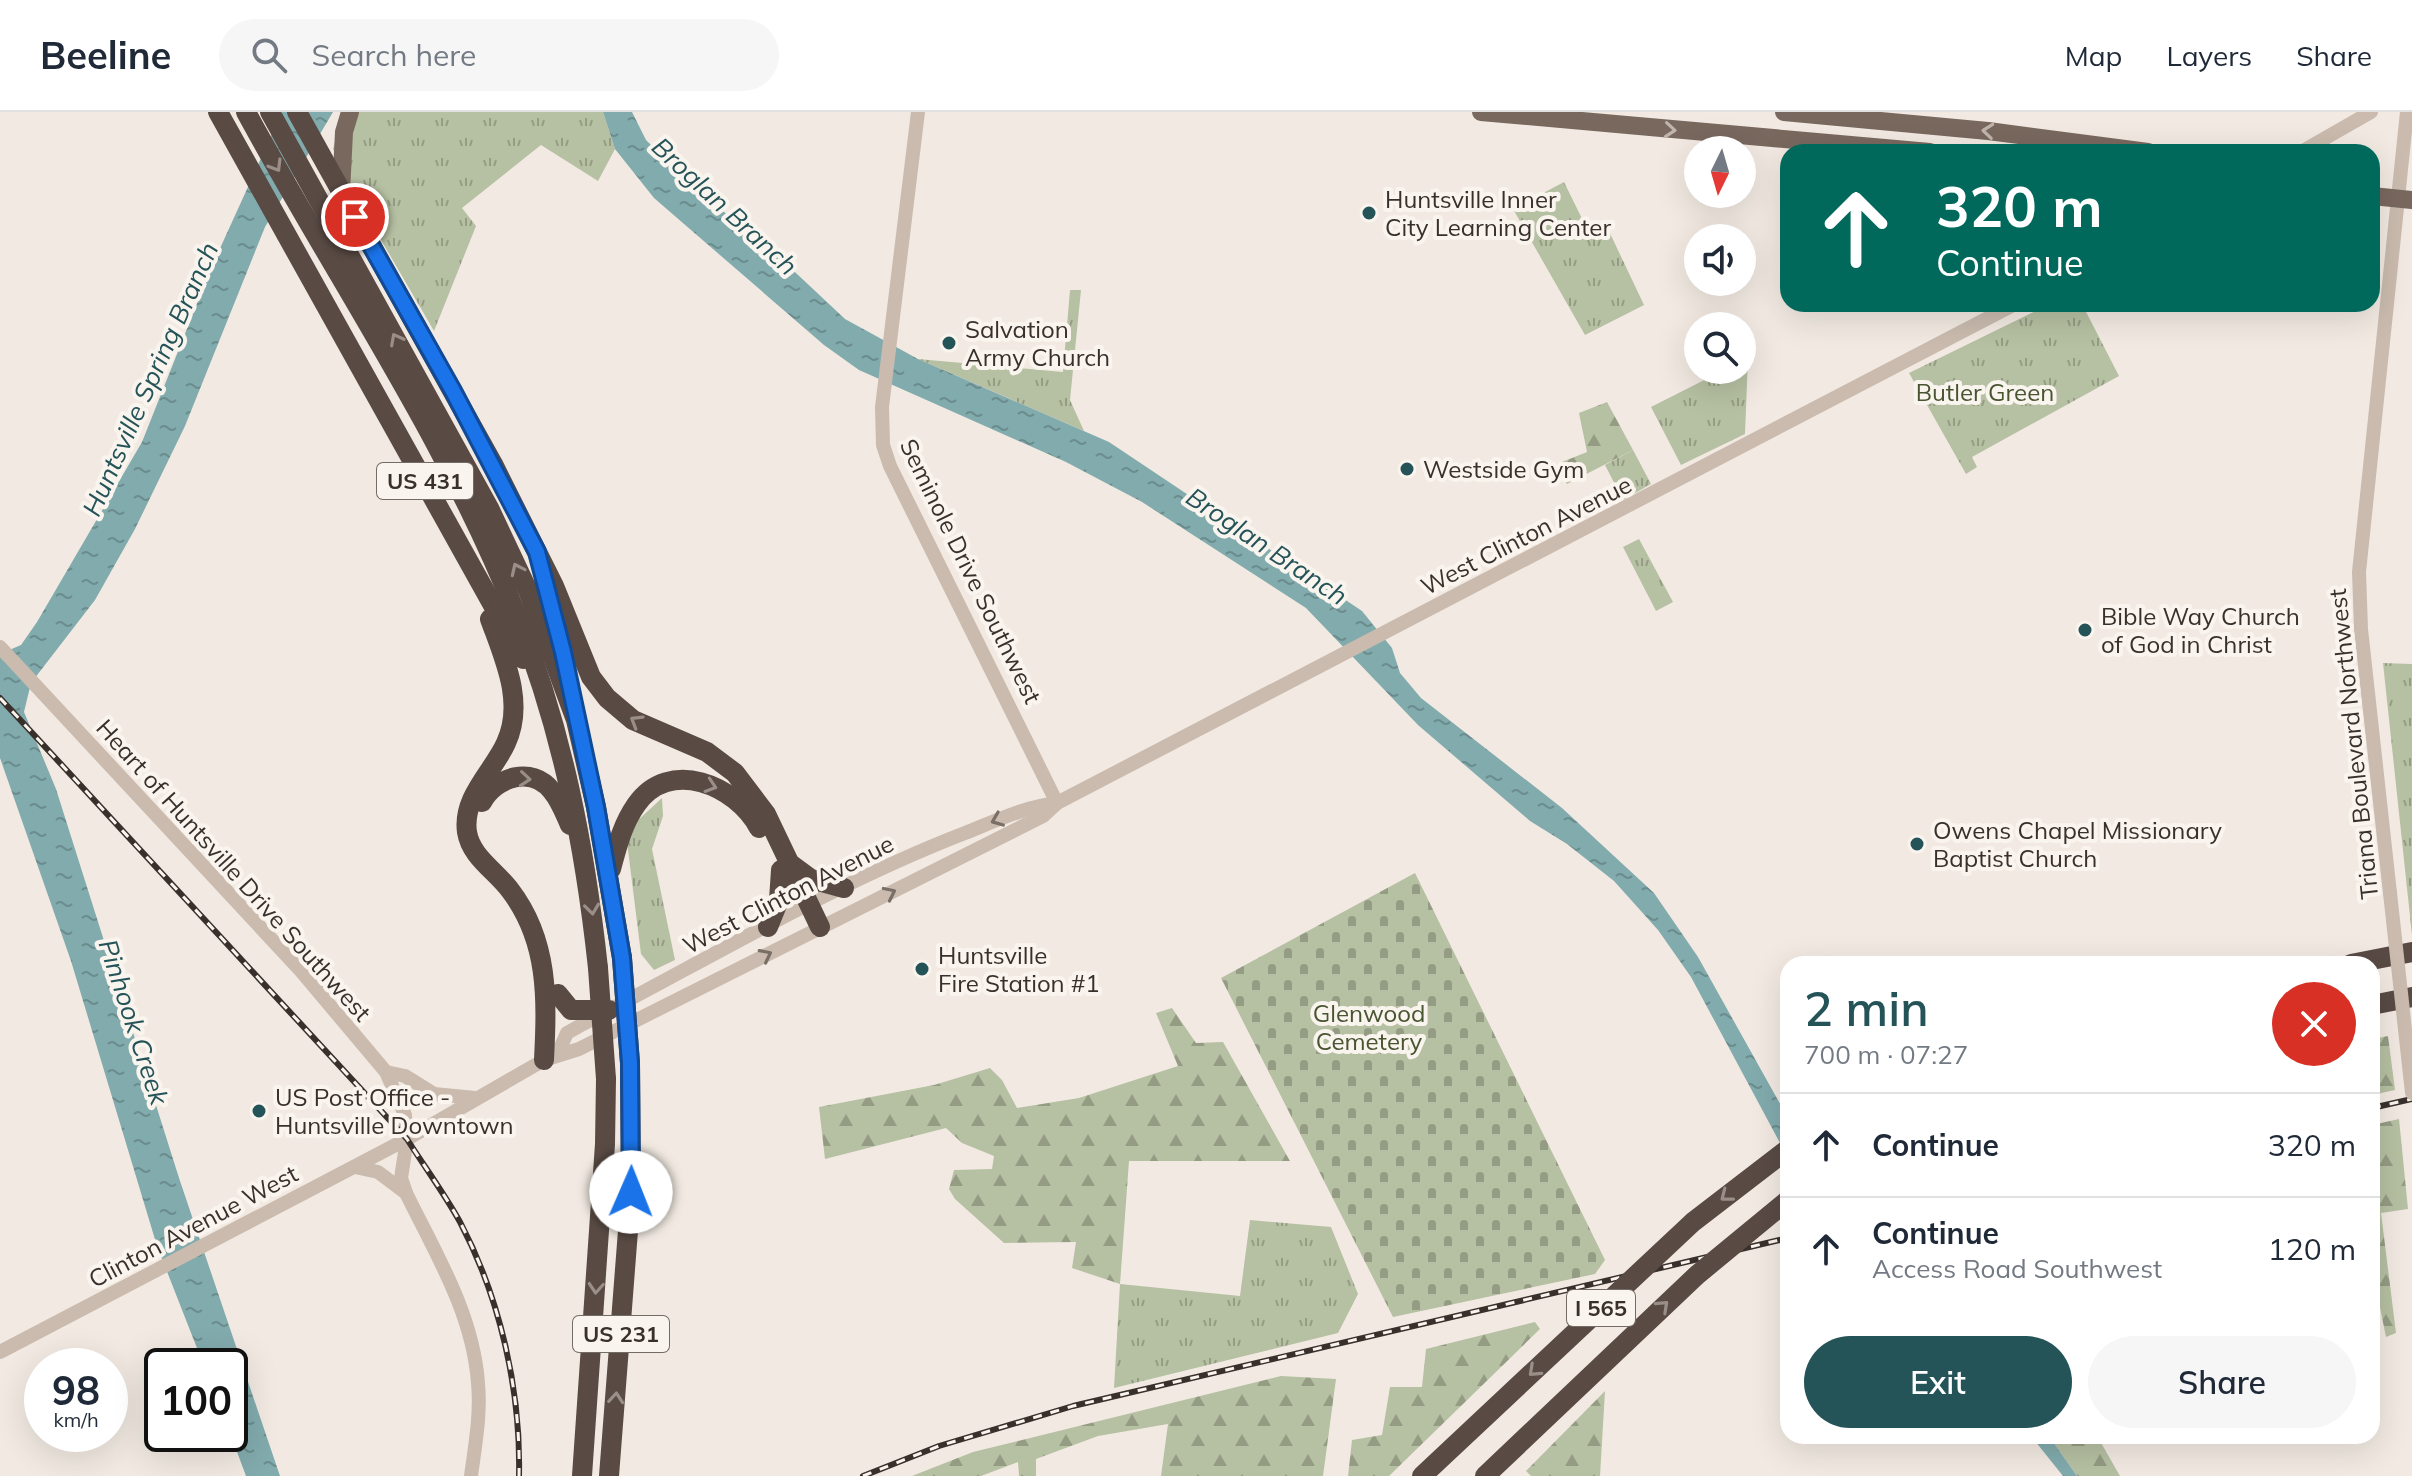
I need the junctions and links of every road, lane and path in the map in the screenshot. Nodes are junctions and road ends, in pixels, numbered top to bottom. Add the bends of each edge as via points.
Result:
1 (218, 112) edge
2 (246, 112) edge
3 (270, 112) edge
4 (297, 112) edge
5 (350, 112) edge
6 (918, 112) edge
7 (1481, 112) edge
8 (1784, 112) edge
9 (2371, 112) edge
10 (2407, 112) edge
11 (1840, 144) edge
12 (2087, 144) edge
13 (2315, 144) edge
14 (341, 192) junction
15 (2380, 197) edge
16 (2406, 199) edge
17 (316, 220) junction
18 (2000, 312) edge
19 (362, 366) junction
20 (537, 552) junction
21 (470, 567) junction
22 (0, 647) edge
23 (547, 701) junction
24 (576, 720) junction
25 (1057, 803) junction
26 (583, 851) junction
27 (785, 866) junction
28 (609, 877) junction
29 (844, 888) junction
30 (805, 908) junction
31 (768, 927) junction
32 (816, 929) junction
33 (2412, 952) edge
34 (2380, 958) edge
35 (558, 994) junction
36 (2412, 997) edge
37 (2380, 1003) edge
38 (609, 1010) junction
39 (551, 1057) junction
40 (386, 1072) junction
41 (2412, 1093) edge
42 (475, 1098) junction
43 (407, 1139) junction
44 (1780, 1155) edge
45 (355, 1167) junction
46 (406, 1193) junction
47 (1780, 1207) edge
48 (0, 1352) edge
49 (471, 1476) edge
50 (582, 1476) edge
51 (609, 1476) edge
52 (1422, 1476) edge
53 (1485, 1476) edge

1 - 19 highway, US 431
2 -> 17 highway, US 231
3 - 17 highway, US 231
4 - 14 highway, US 431
5 - 14 main road
6 - 25 street, Seminole Drive Southwest via 884,390 883,445
7 -> 11 main road
12 -> 8 main road
9 - 13 street
10 - 16 street, Triana Boulevard Northwest
14 - 20 highway, US 431
15 - 16 main road
16 - 41 street, Triana Boulevard Northwest, bridge via 2359,572
17 - 19 highway
17 - 23 highway, US 231 via 479,531
24 -> 17 highway, US 231 via 529,593 489,508
18 - 25 street, West Clinton Avenue
19 - 21 highway, US 431
20 - 24 highway, US 431
27 -> 20 highway via 766,814 735,773 707,752 633,720 598,688
21 - 23 highway, US 431
21 - 39 highway via 510,675 513,702 506,744 471,801 467,832 475,853 518,901 539,948
22 - 40 street, Heart of Huntsville Drive Southwest via 301,971
23 - 26 highway, US 231
24 - 28 highway, US 231
25 -> 29 street, West Clinton Avenue via 1035,805 929,847
32 -> 25 street, West Clinton Avenue via 1043,816
35 -> 26 highway via 554,955 541,919 484,846 477,821 483,799 506,779 538,780 553,791
26 -> 50 highway, US 231, bridge via 606,1079
28 -> 27 highway via 636,804 652,788 683,780 715,786 741,802
27 - 29 highway
27 - 30 highway
27 - 31 highway
51 -> 28 highway, US 231, bridge via 631,1192 630,1063
29 - 30 street, West Clinton Avenue
30 - 31 street, West Clinton Avenue
30 - 32 highway
31 - 38 street, West Clinton Avenue
39 -> 32 street, West Clinton Avenue via 579,1049
33 - 34 highway
35 - 38 highway via 571,1010
35 - 39 highway
36 - 37 highway
38 - 39 street, West Clinton Avenue via 567,1033
39 - 42 street, West Clinton Avenue
40 - 42 street via 405,1076 434,1094
40 - 43 street, Heart of Huntsville Drive Southwest via 405,1115
42 - 43 street, West Clinton Avenue
43 - 45 street, Clinton Avenue West
43 - 46 street via 401,1178
44 -> 52 highway, I 565, bridge via 1693,1222
45 - 46 street via 378,1172
45 - 48 street, Clinton Avenue West
46 - 49 street via 443,1265 469,1333 479,1386
53 -> 47 highway, I 565, bridge via 1686,1285

